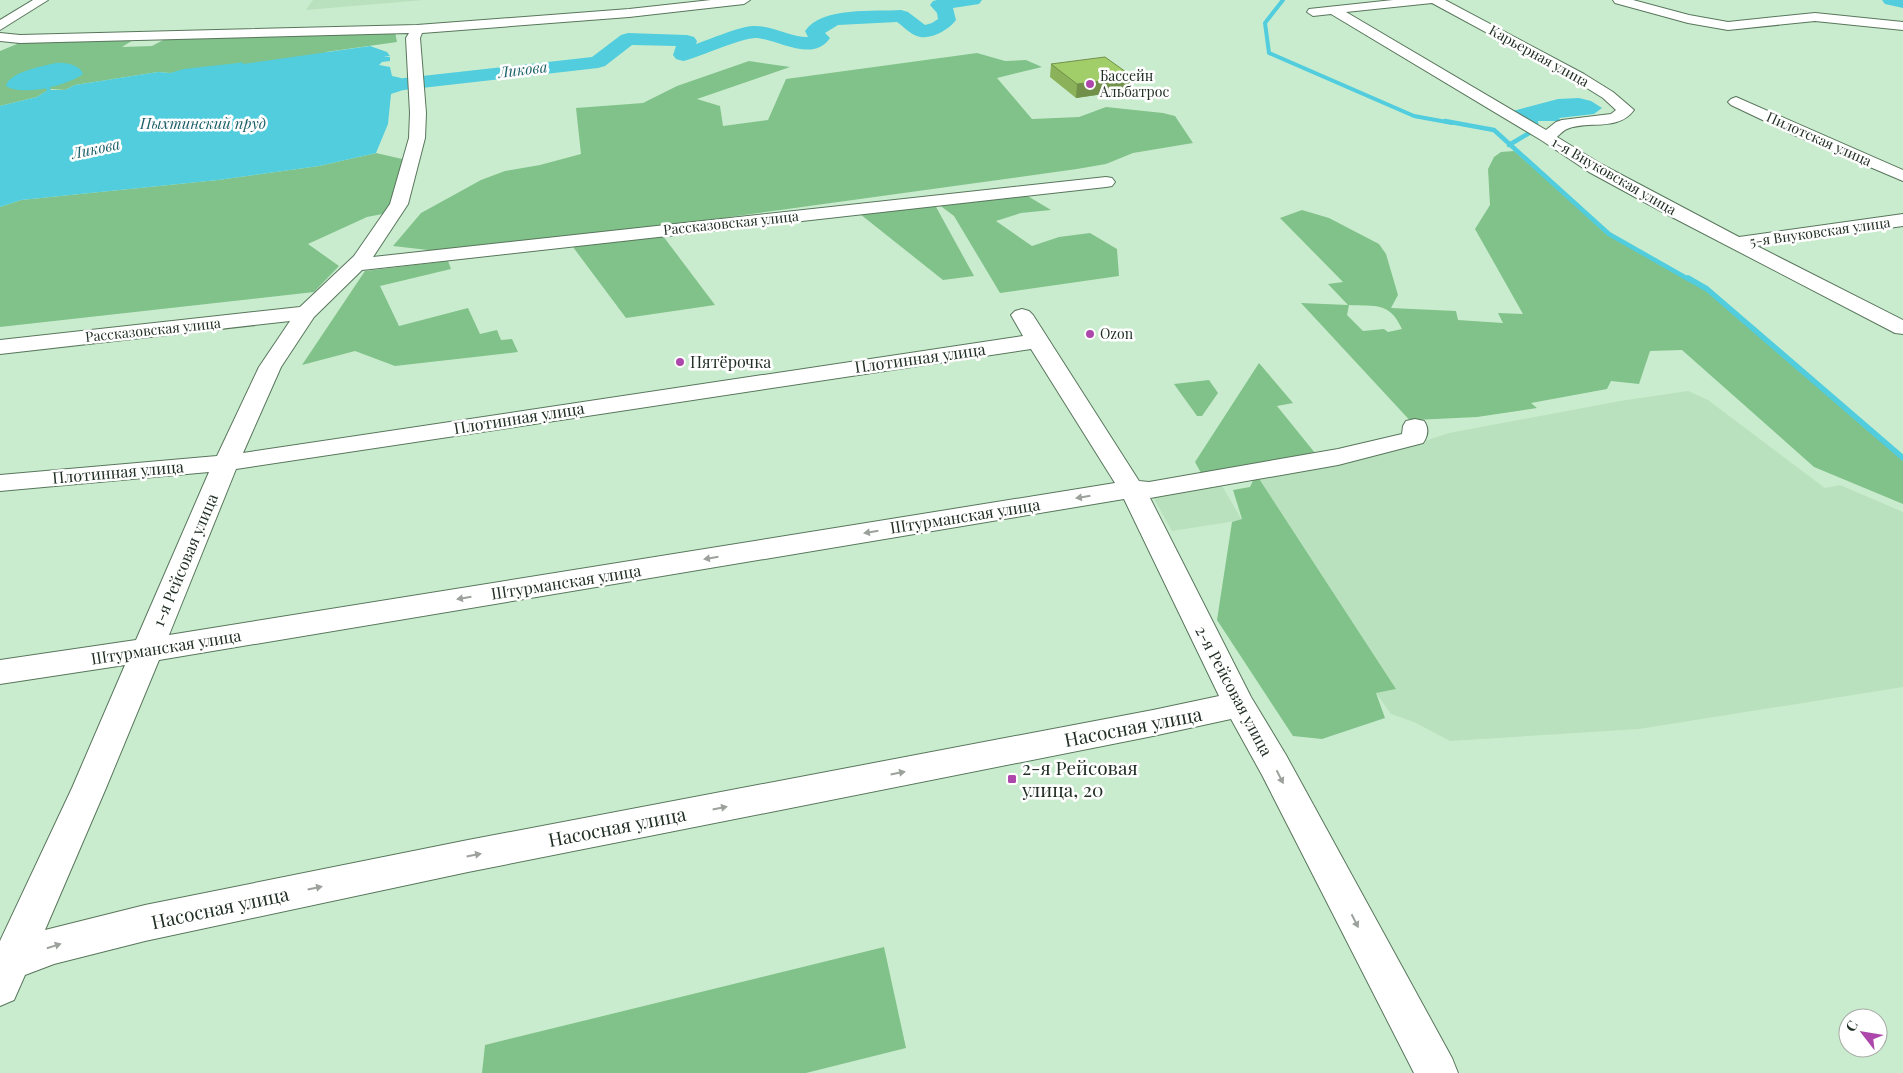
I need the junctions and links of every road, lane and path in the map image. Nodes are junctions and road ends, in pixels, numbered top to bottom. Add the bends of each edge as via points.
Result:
1 (42, 0) edge
2 (744, 0) edge
3 (1430, 0) edge
4 (1436, 0) edge
5 (1619, 0) edge
6 (1332, 9) junction
7 (1313, 12) dead end
8 (0, 26) edge
9 (1903, 26) edge
10 (417, 29) junction
11 (0, 37) edge
12 (1736, 102) dead end
13 (1547, 137) junction
14 (1903, 176) edge
15 (1106, 182) dead end
16 (1903, 220) edge
17 (1736, 243) junction
18 (357, 265) junction
19 (306, 313) junction
20 (1022, 315) dead end
21 (1903, 328) edge
22 (1037, 341) junction
23 (0, 347) edge
24 (1415, 426) dead end
25 (226, 463) junction
26 (0, 483) edge
27 (1131, 489) junction
28 (148, 650) junction
29 (0, 672) edge
30 (1239, 704) junction
31 (3, 972) edge
32 (1437, 1073) edge

1 - 8 street
2 - 10 street via 629,13
3 - 6 street
4 - 13 street, Карьерная улица via 1608,95 1626,110 1615,118 1562,125
5 - 9 street via 1728,26 1815,17
6 - 7 street
6 - 13 street, 1-я Внуковская улица
10 - 11 street
10 - 18 street, 1-я Рейсовая улица via 413,38 417,82 416,138 399,204
12 - 14 street, Пилотская улица
13 - 17 street, 1-я Внуковская улица via 1595,168
15 - 18 street, Рассказовская улица
16 - 17 street, 5-я Внуковская улица
17 - 21 street, 1-я Внуковская улица
18 - 19 street, 1-я Рейсовая улица
19 - 23 street, Рассказовская улица
19 - 25 street, 1-я Рейсовая улица via 270,367
20 - 22 street, 2-я Рейсовая улица
22 - 25 street, Плотинная улица
22 - 27 street, 2-я Рейсовая улица
24 - 27 street, Штурманская улица via 1414,438 1338,457 1149,490
25 - 26 street, Плотинная улица
25 - 28 street, 1-я Рейсовая улица
27 -> 28 street, Штурманская улица
27 - 30 street, 2-я Рейсовая улица
28 - 29 street, Штурманская улица
28 - 31 street, 1-я Рейсовая улица via 89,788
31 -> 30 street, Насосная улица via 54,946 145,923
30 -> 32 street, 2-я Рейсовая улица

